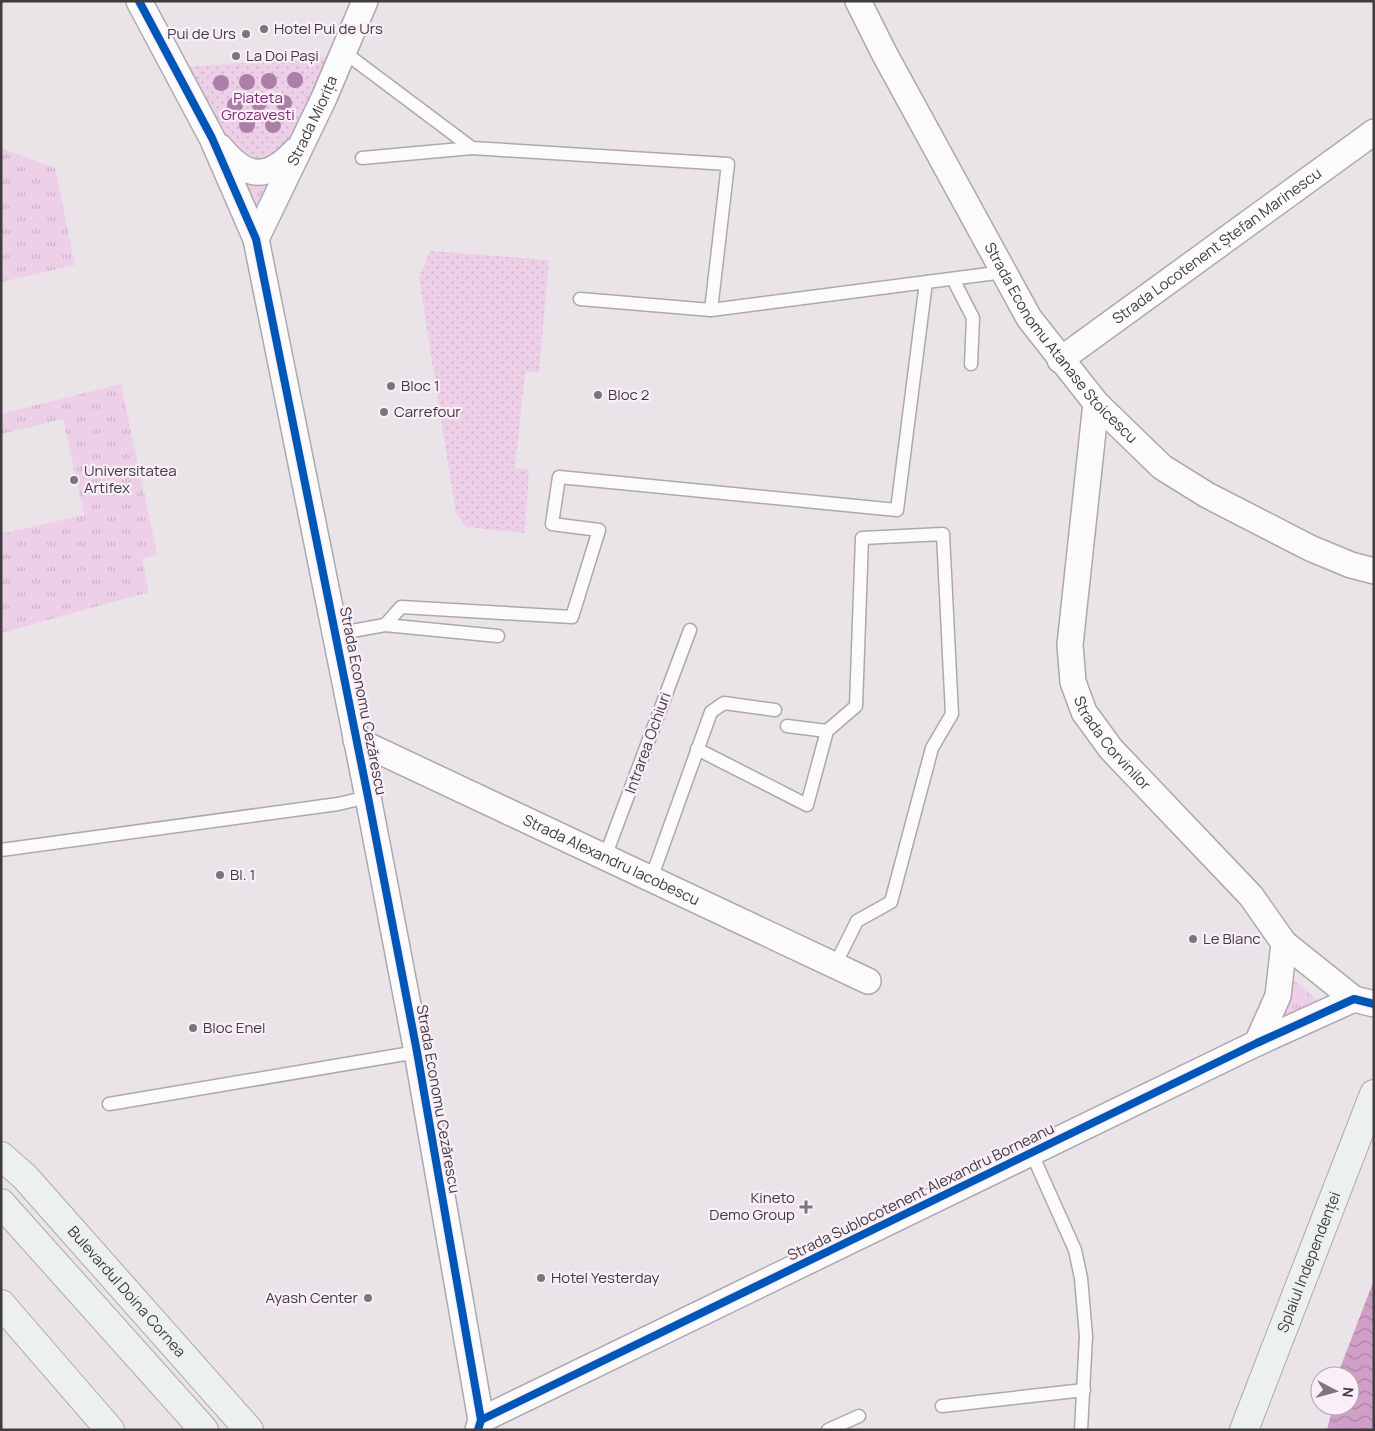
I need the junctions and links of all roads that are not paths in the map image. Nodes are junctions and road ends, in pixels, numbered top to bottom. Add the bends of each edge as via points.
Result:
1 (139, 1) edge
2 (365, 1) edge
3 (858, 1) edge
4 (344, 52) junction
5 (1374, 132) edge
6 (212, 138) junction
7 (302, 144) junction
8 (472, 148) junction
9 (362, 158) dead end
10 (256, 239) junction
11 (1004, 272) junction
12 (953, 279) junction
13 (926, 282) junction
14 (580, 299) dead end
15 (711, 310) junction
16 (1060, 360) junction
17 (971, 364) dead end
18 (1096, 403) junction
19 (1374, 571) edge
20 (385, 625) junction
21 (690, 630) dead end
22 (335, 634) junction
23 (498, 636) dead end
24 (775, 710) dead end
25 (787, 726) dead end
26 (826, 731) junction
27 (356, 740) junction
28 (698, 749) junction
29 (368, 797) junction
30 (1, 850) edge
31 (605, 857) junction
32 (652, 879) junction
33 (1284, 943) junction
34 (835, 965) junction
35 (868, 981) dead end
36 (1364, 1001) edge
37 (1258, 1043) junction
38 (417, 1052) junction
39 (1374, 1094) edge
40 (110, 1104) dead end
41 (1032, 1154) junction
42 (1, 1156) edge
43 (1, 1203) edge
44 (1, 1304) edge
45 (1084, 1390) junction
46 (942, 1406) dead end
47 (860, 1416) dead end
48 (480, 1425) edge
49 (110, 1430) edge
50 (204, 1430) edge
51 (249, 1430) edge
52 (828, 1430) edge
53 (1081, 1430) edge
54 (1244, 1430) edge

1 - 6 street, Strada Economu Cezărescu
2 - 4 street, Strada Miorița
3 - 11 street, Strada Economu Atanase Stoicescu
4 - 7 street, Strada Miorița
4 - 8 lane
5 - 16 street, Strada Locotenent Ștefan Marinescu
6 - 7 street via 235,163 256,173 268,172 283,164
6 - 10 street, Strada Economu Cezărescu
7 - 10 street, Strada Miorița
8 - 9 lane
8 - 15 lane via 728,164
10 - 22 street, Strada Economu Cezărescu
11 - 12 lane
11 - 16 street, Strada Economu Atanase Stoicescu via 1030,318
12 - 13 lane
12 - 17 lane via 973,318
13 - 15 lane
13 - 20 lane via 897,510 559,477 552,524 599,530 572,617 400,607
14 - 15 lane
16 - 18 street, Strada Economu Atanase Stoicescu
18 - 19 street, Strada Economu Atanase Stoicescu via 1162,467 1208,495 1310,548
18 - 33 street, Strada Corvinilor via 1070,645 1073,682 1084,712 1111,749 1251,896
20 - 22 lane
20 - 23 lane
21 - 31 lane, Intrarea Ochiuri
22 - 27 street, Strada Economu Cezărescu
24 - 28 lane via 724,704 711,712
25 - 26 lane
26 - 28 lane via 807,806
26 - 34 lane via 856,706 862,538 943,534 952,714 932,748 891,902 857,921
27 - 29 street, Strada Economu Cezărescu
27 - 31 street, Strada Alexandru Iacobescu
28 - 32 lane
29 - 30 lane via 338,804
29 - 38 street, Strada Economu Cezărescu
31 - 32 street, Strada Alexandru Iacobescu
32 - 34 street, Strada Alexandru Iacobescu
33 - 36 street, Strada Corvinilor
33 - 37 street via 1278,996
34 - 35 street, Strada Alexandru Iacobescu
36 - 37 street, Strada Sublocotenent Alexandru Borneanu
37 - 41 street, Strada Sublocotenent Alexandru Borneanu
38 - 40 lane
38 - 48 street, Strada Economu Cezărescu
39 - 54 main road, Splaiul Independenței
41 - 45 lane via 1075,1250 1084,1304
41 - 48 street, Strada Sublocotenent Alexandru Borneanu
42 - 51 main road, Bulevardul Doina Cornea
43 - 50 main road
44 - 49 main road
45 - 46 lane
45 - 53 lane
47 - 52 lane

